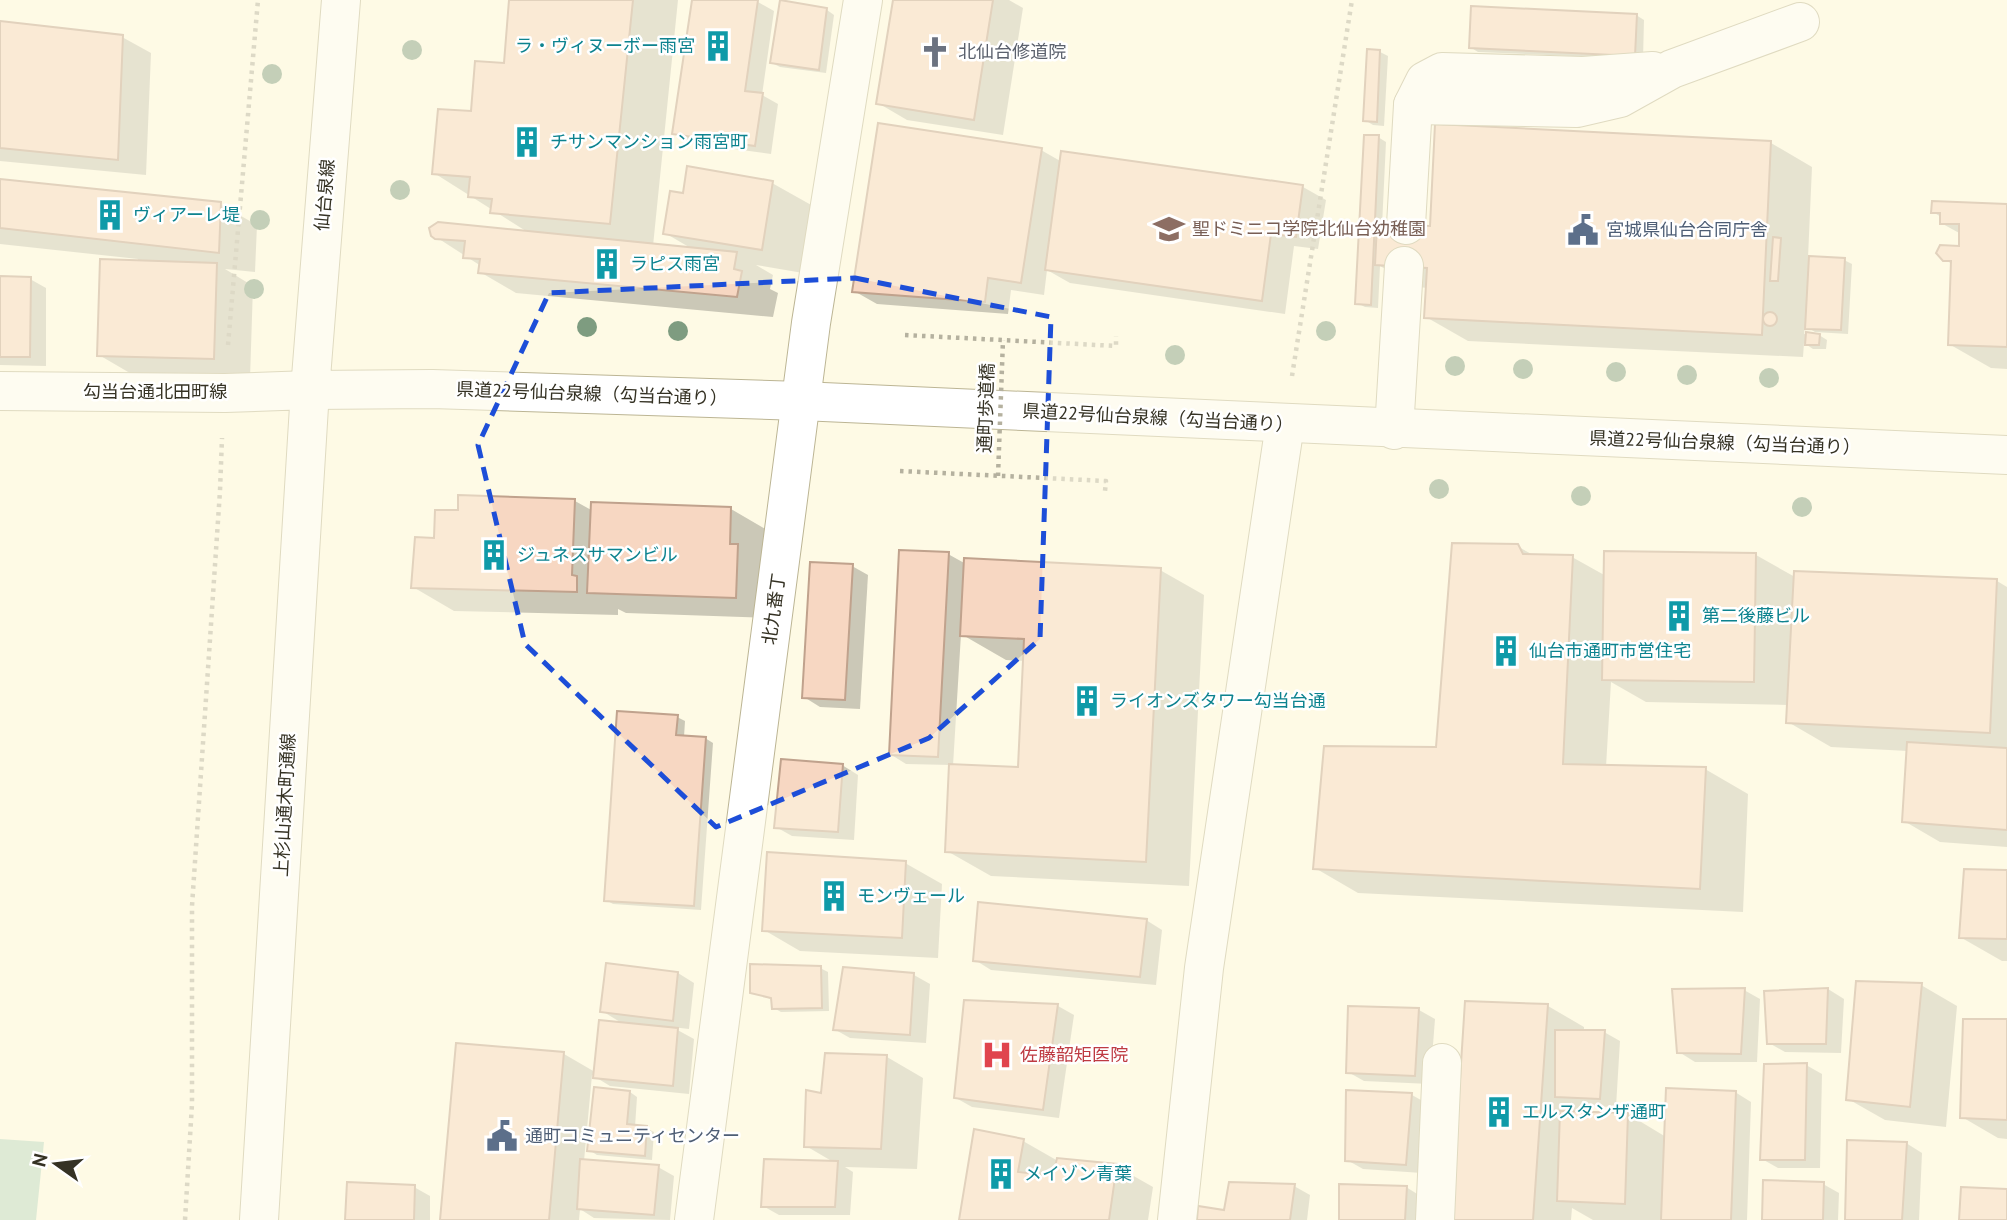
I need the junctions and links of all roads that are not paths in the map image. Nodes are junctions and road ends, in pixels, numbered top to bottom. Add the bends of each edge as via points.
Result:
1 (341, 0) edge
2 (863, 0) edge
3 (1800, 22) dead end
4 (1406, 225) dead end
5 (1405, 266) dead end
6 (310, 390) junction
7 (0, 391) edge
8 (801, 401) junction
9 (1285, 424) junction
10 (1394, 430) junction
11 (2007, 455) edge
12 (1442, 1063) dead end
13 (260, 1220) edge
14 (694, 1220) edge
15 (1177, 1220) edge
16 (1435, 1220) edge

1 - 6 street, 仙台泉線
2 - 8 street, 北九番丁
3 - 4 street via 1672,69 1583,76 1442,72 1425,81 1413,105
5 - 10 street
6 - 7 street, 勾当台通北田町線
6 - 8 street, 県道22号仙台泉線（勾当台通り） via 432,389
6 - 13 street, 上杉山通木町通線
8 - 9 street, 県道22号仙台泉線（勾当台通り）
8 - 14 street, 北九番丁
9 - 10 street, 県道22号仙台泉線（勾当台通り）
9 - 15 street via 1204,968
10 - 11 street, 県道22号仙台泉線（勾当台通り）
12 - 16 street

